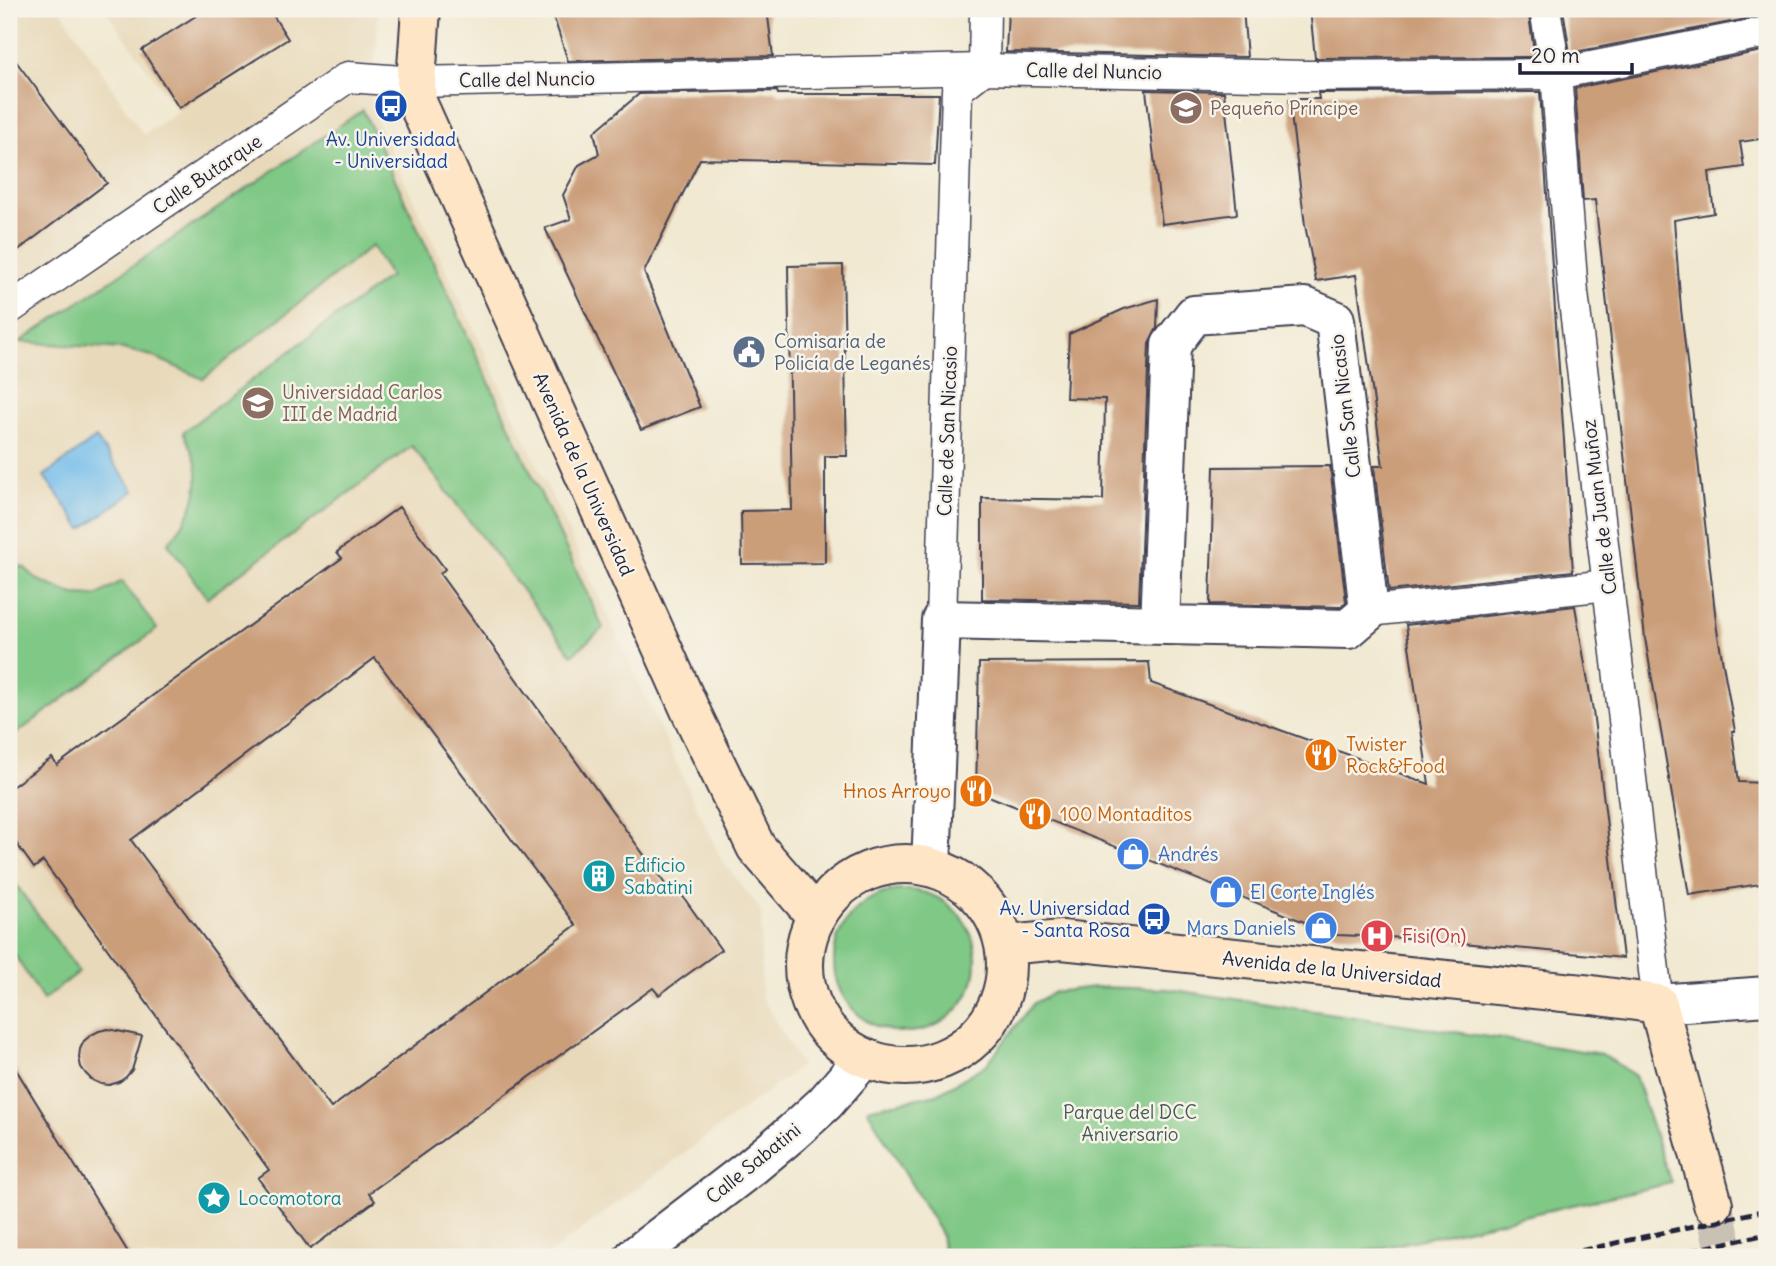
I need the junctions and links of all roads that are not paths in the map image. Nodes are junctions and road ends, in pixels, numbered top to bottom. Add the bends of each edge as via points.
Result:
1 (421, 9) edge
2 (985, 9) edge
3 (1545, 9) edge
4 (1767, 32) edge
5 (984, 69) junction
6 (1556, 74) junction
7 (416, 82) junction
8 (9, 309) edge
9 (1608, 585) junction
10 (1369, 611) junction
11 (941, 620) junction
12 (1160, 625) junction
13 (932, 867) junction
14 (816, 916) junction
15 (1005, 945) junction
16 (1767, 996) edge
17 (1658, 1004) junction
18 (864, 1058) junction
19 (1713, 1204) tunnel mouth
20 (634, 1257) edge

1 - 7 main road, Avenida de la Universidad
2 - 5 street
3 - 6 street, Calle de Juan Muñoz
4 - 6 street, Calle del Nuncio
5 - 6 street, Calle del Nuncio via 1304,76
5 - 7 street, Calle del Nuncio
5 - 11 street, Calle de San Nicasio via 957,90
6 - 9 street, Calle de Juan Muñoz via 1573,293
7 - 8 street, Calle Butarque via 348,77
7 - 14 main road, Avenida de la Universidad via 417,102 756,847
9 - 10 street
9 - 17 street, Calle de Juan Muñoz
10 - 12 street via 1348,629
10 - 12 street, Calle San Nicasio via 1335,320 1305,307 1194,315 1171,345
11 - 12 street
11 - 13 street, Calle de San Nicasio
13 - 14 main road via 905,863 853,877 832,894
13 - 15 main road via 965,883 991,910
14 - 18 main road via 806,943 803,971 809,998 821,1023 840,1044
15 - 17 main road, Avenida de la Universidad via 1062,940
15 - 18 main road via 1007,976 999,1007 982,1034 957,1054 926,1065 895,1067
16 - 17 street
17 - 19 main road
18 - 20 street, Calle Sabatini via 792,1133

